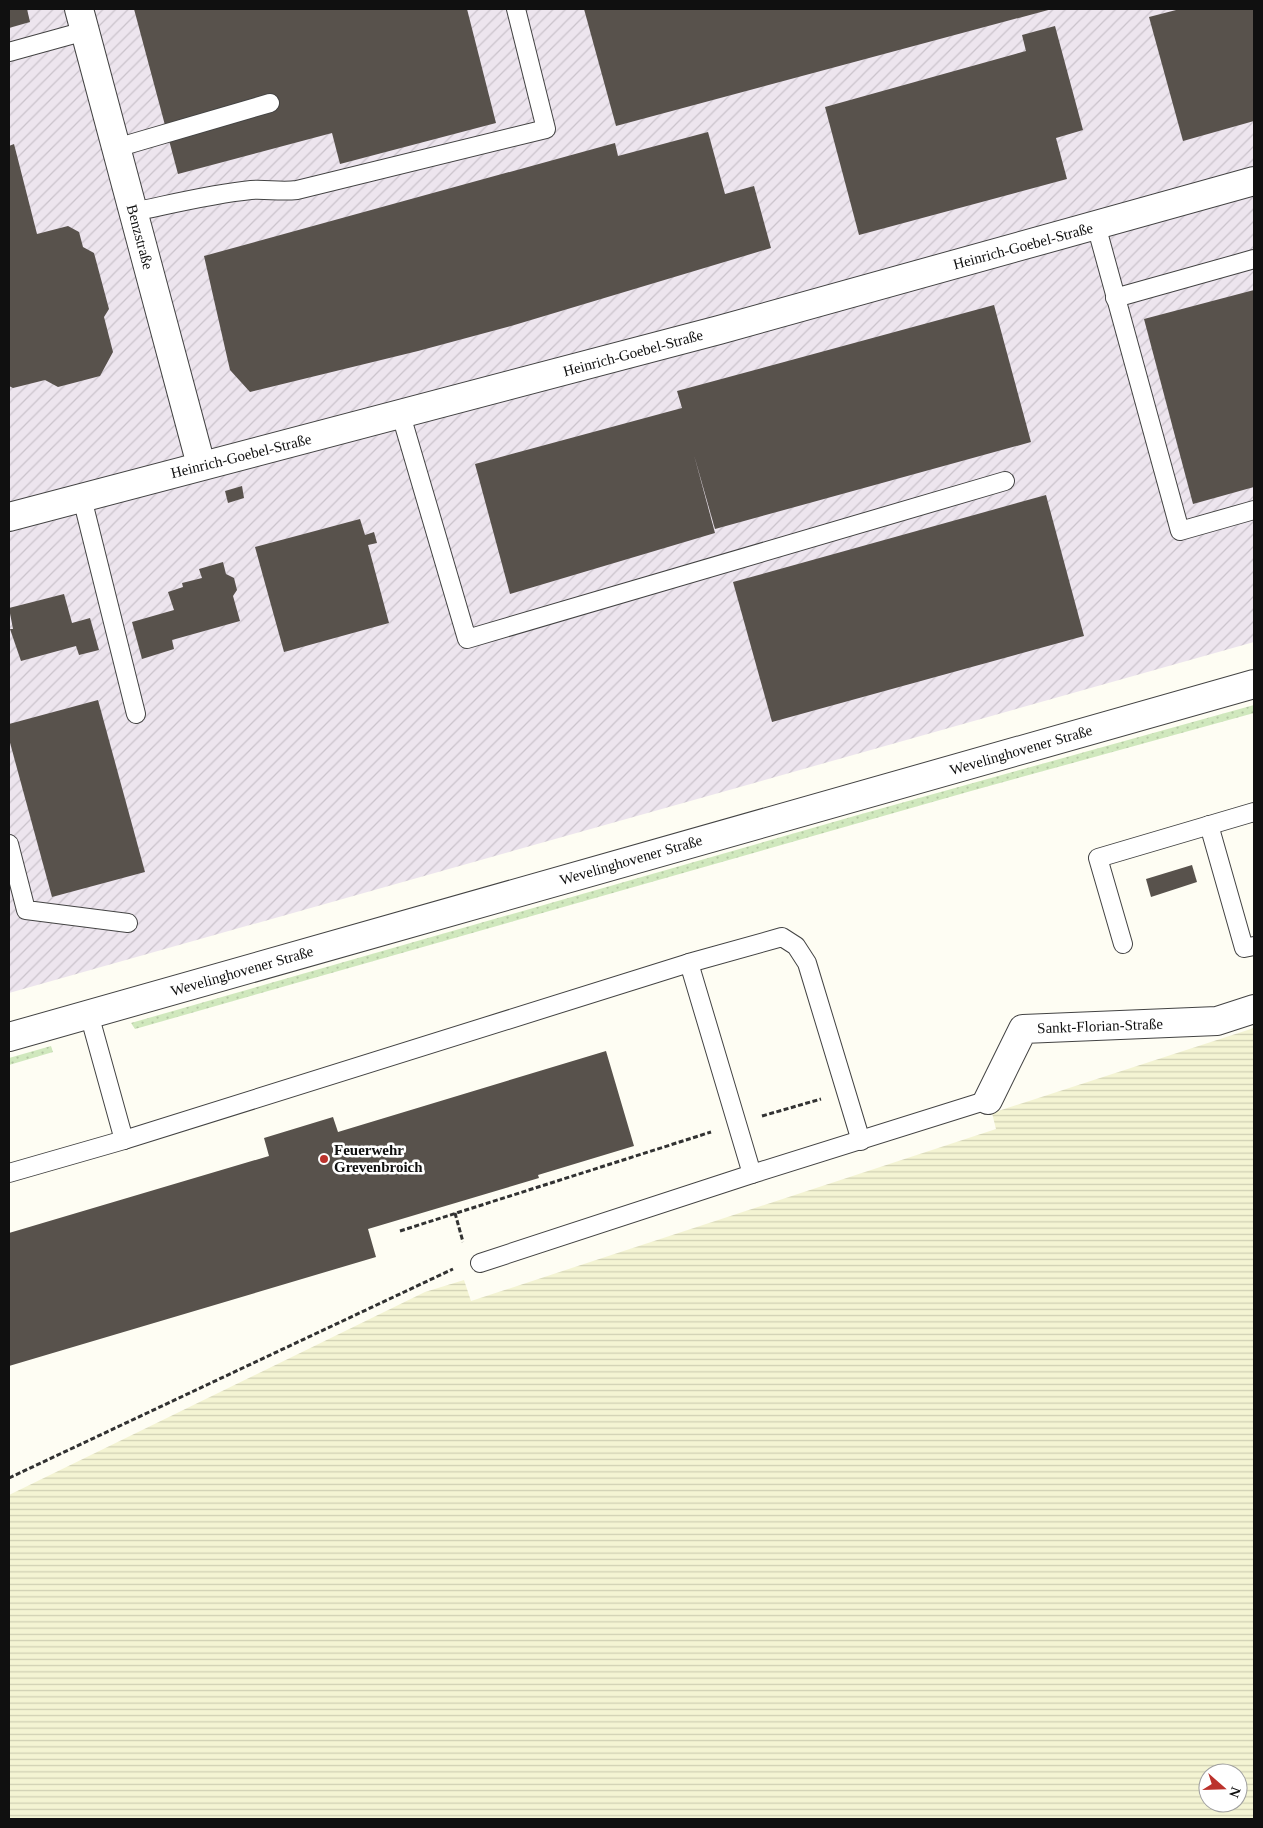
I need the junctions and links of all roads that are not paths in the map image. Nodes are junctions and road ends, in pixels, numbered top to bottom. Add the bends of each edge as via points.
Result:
1 (516, 9) edge
2 (82, 20) edge
3 (9, 52) edge
4 (270, 103) dead end
5 (116, 148) junction
6 (1254, 181) edge
7 (133, 212) junction
8 (1096, 226) junction
9 (1254, 259) edge
10 (1115, 298) junction
11 (401, 416) junction
12 (201, 465) junction
13 (1005, 481) dead end
14 (82, 498) junction
15 (1254, 510) edge
16 (9, 517) edge
17 (1254, 684) edge
18 (136, 714) dead end
19 (1254, 812) edge
20 (1209, 825) junction
21 (9, 844) edge
22 (128, 923) dead end
23 (1123, 944) dead end
24 (1254, 946) edge
25 (689, 963) junction
26 (1254, 1009) edge
27 (89, 1014) junction
28 (9, 1037) edge
29 (988, 1100) joint
30 (124, 1140) junction
31 (861, 1141) junction
32 (9, 1173) edge
33 (752, 1174) junction
34 (480, 1262) dead end

1 - 7 lane via 546,129 297,190 253,190
2 - 3 lane
2 - 5 street, Benzstraße
4 - 5 lane
5 - 7 street, Benzstraße
6 - 8 street, Heinrich-Goebel-Straße
7 - 12 street, Benzstraße
8 - 10 lane
8 - 11 street, Heinrich-Goebel-Straße
9 - 10 lane
10 - 15 lane via 1180,531
11 - 12 street, Heinrich-Goebel-Straße
11 - 13 lane via 467,639
12 - 14 street, Heinrich-Goebel-Straße
14 - 16 street, Heinrich-Goebel-Straße
14 - 18 lane
17 - 27 street, Wevelinghovener Straße
19 - 20 lane
20 - 23 lane via 1098,858
20 - 24 lane via 1244,948
21 - 22 lane via 26,910
25 - 30 lane
25 - 31 lane via 782,937 796,946 806,963
25 - 33 lane
26 - 29 street, Sankt-Florian-Straße via 1217,1021 1023,1029
27 - 28 street, Wevelinghovener Straße
27 - 30 lane
29 - 31 lane
30 - 32 lane
31 - 33 lane
33 - 34 lane

